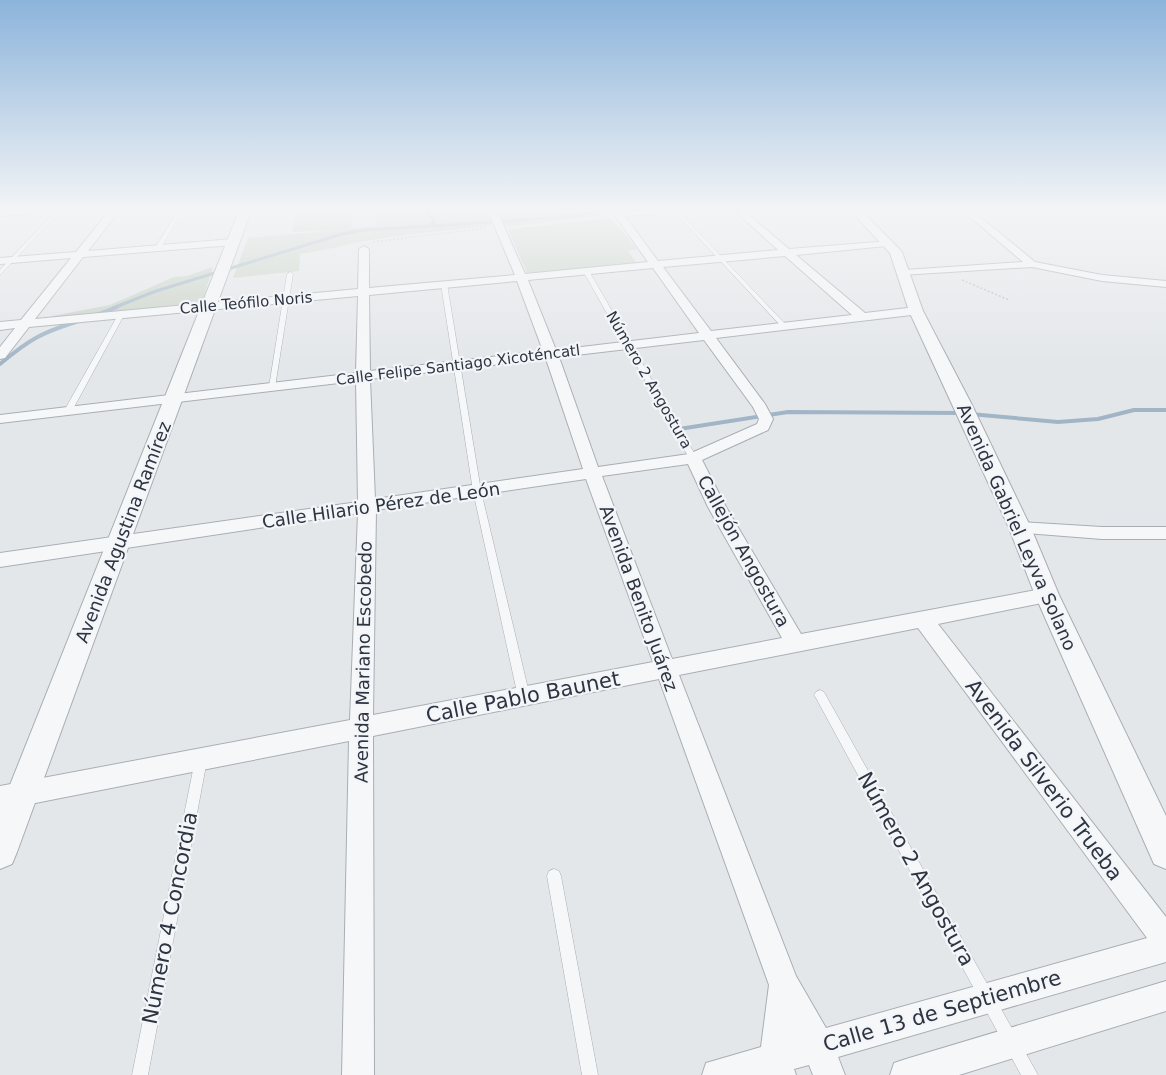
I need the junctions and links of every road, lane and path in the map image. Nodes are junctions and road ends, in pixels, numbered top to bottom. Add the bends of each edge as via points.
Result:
1 (11, 261) edge
2 (76, 261) edge
3 (226, 261) edge
4 (364, 261) edge
5 (514, 261) edge
6 (652, 261) edge
7 (692, 261) edge
8 (725, 261) edge
9 (798, 261) edge
10 (900, 261) edge
11 (1029, 261) edge
12 (1032, 264) junction
13 (655, 265) junction
14 (938, 270) junction
15 (586, 271) junction
16 (0, 273) edge
17 (905, 273) junction
18 (290, 274) dead end
19 (521, 277) junction
20 (444, 284) junction
21 (1166, 284) edge
22 (364, 292) junction
23 (286, 299) junction
24 (1009, 300) dead end
25 (210, 306) junction
26 (916, 311) junction
27 (121, 315) junction
28 (862, 317) junction
29 (24, 324) junction
30 (0, 326) edge
31 (784, 326) junction
32 (709, 335) junction
33 (628, 345) junction
34 (551, 354) junction
35 (0, 355) edge
36 (459, 365) junction
37 (363, 376) junction
38 (272, 387) junction
39 (174, 399) junction
40 (68, 411) junction
41 (0, 419) edge
42 (693, 458) junction
43 (592, 472) junction
44 (477, 491) junction
45 (367, 508) junction
46 (1020, 528) junction
47 (1166, 533) edge
48 (119, 543) junction
49 (0, 560) edge
50 (1047, 595) junction
51 (922, 619) junction
52 (796, 644) junction
53 (665, 669) junction
54 (820, 695) dead end
55 (524, 697) junction
56 (361, 728) junction
57 (201, 760) junction
58 (11, 796) edge
59 (0, 852) edge
60 (1166, 852) edge
61 (554, 876) dead end
62 (1166, 940) edge
63 (1166, 947) edge
64 (784, 985) junction
65 (1166, 996) edge
66 (987, 998) junction
67 (1012, 1043) junction
68 (824, 1061) edge
69 (777, 1067) edge
70 (140, 1075) edge
71 (358, 1075) edge
72 (590, 1075) edge
73 (718, 1075) edge
74 (906, 1075) edge
75 (1030, 1075) edge

1 - 16 lane
2 - 29 street
3 - 25 street, Avenida Agustina Ramírez
4 - 22 street, Avenida Mariano Escobedo
5 - 19 street, Avenida Benito Juárez
6 - 13 street
7 - 13 street, Calle Teófilo Noris
8 - 31 lane
9 - 28 street
10 - 17 street, Avenida Gabriel Leyva Solano
11 - 12 street
12 - 14 street
12 - 21 street via 1102,278
13 - 15 street, Calle Teófilo Noris
13 - 32 street
14 - 17 street
14 - 24 path
15 - 19 street, Calle Teófilo Noris
15 - 33 lane, Número 2 Angostura
17 - 26 street, Avenida Gabriel Leyva Solano
18 - 23 lane
19 - 20 street, Calle Teófilo Noris
19 - 34 street, Avenida Benito Juárez
20 - 22 street, Calle Teófilo Noris
20 - 36 lane
22 - 23 street, Calle Teófilo Noris
22 - 37 street, Avenida Mariano Escobedo
23 - 25 street, Calle Teófilo Noris
23 - 38 lane
25 - 27 street, Calle Teófilo Noris
25 - 39 street, Avenida Agustina Ramírez
26 - 28 street, Calle Felipe Santiago Xicoténcatl
26 - 46 street, Avenida Gabriel Leyva Solano
27 - 29 street, Calle Teófilo Noris
27 - 40 lane
28 - 31 street, Calle Felipe Santiago Xicoténcatl
29 - 30 street, Calle Teófilo Noris
29 - 35 street
31 - 32 street, Calle Felipe Santiago Xicoténcatl
32 - 33 street, Calle Felipe Santiago Xicoténcatl
32 - 42 street, Calle Hilario Pérez de León via 764,414 765,424
33 - 34 street, Calle Felipe Santiago Xicoténcatl
33 - 42 lane, Número 2 Angostura
34 - 36 street, Calle Felipe Santiago Xicoténcatl
34 - 43 street, Avenida Benito Juárez
36 - 37 street, Calle Felipe Santiago Xicoténcatl
36 - 44 lane
37 - 38 street, Calle Felipe Santiago Xicoténcatl
37 - 45 street, Avenida Mariano Escobedo
38 - 39 street, Calle Felipe Santiago Xicoténcatl
39 - 40 street, Calle Felipe Santiago Xicoténcatl
39 - 48 street, Avenida Agustina Ramírez
40 - 41 street, Calle Felipe Santiago Xicoténcatl
42 - 43 street, Calle Hilario Pérez de León
42 - 52 street, Callejón Angostura
43 - 44 street, Calle Hilario Pérez de León
43 - 53 street, Avenida Benito Juárez
44 - 45 street, Calle Hilario Pérez de León
44 - 55 lane
45 - 48 street, Calle Hilario Pérez de León
45 - 56 street, Avenida Mariano Escobedo
46 - 47 street
46 - 50 street, Avenida Gabriel Leyva Solano
48 - 49 street, Calle Hilario Pérez de León
48 - 58 street, Avenida Agustina Ramírez
50 - 51 street, Calle Pablo Baunet
50 - 60 street, Avenida Gabriel Leyva Solano
51 - 52 street, Calle Pablo Baunet
51 - 62 street, Avenida Silverio Trueba
52 - 53 street, Calle Pablo Baunet
53 - 55 street, Calle Pablo Baunet
53 - 64 street, Avenida Benito Juárez
54 - 66 lane, Número 2 Angostura
55 - 56 street, Calle Pablo Baunet
56 - 57 street, Calle Pablo Baunet
56 - 71 street, Avenida Mariano Escobedo
57 - 58 street, Calle Pablo Baunet
57 - 70 lane, Número 4 Concordia
58 - 59 street, Avenida Agustina Ramírez
61 - 72 lane
63 - 66 street, Calle 13 de Septiembre
64 - 68 street, Avenida Benito Juárez
64 - 69 street, Avenida Benito Juárez
65 - 67 street
66 - 67 lane, Número 2 Angostura
66 - 68 street, Calle 13 de Septiembre
67 - 74 street
67 - 75 lane, Número 2 Angostura
68 - 69 street, Calle 13 de Septiembre
69 - 73 street, Calle 13 de Septiembre

